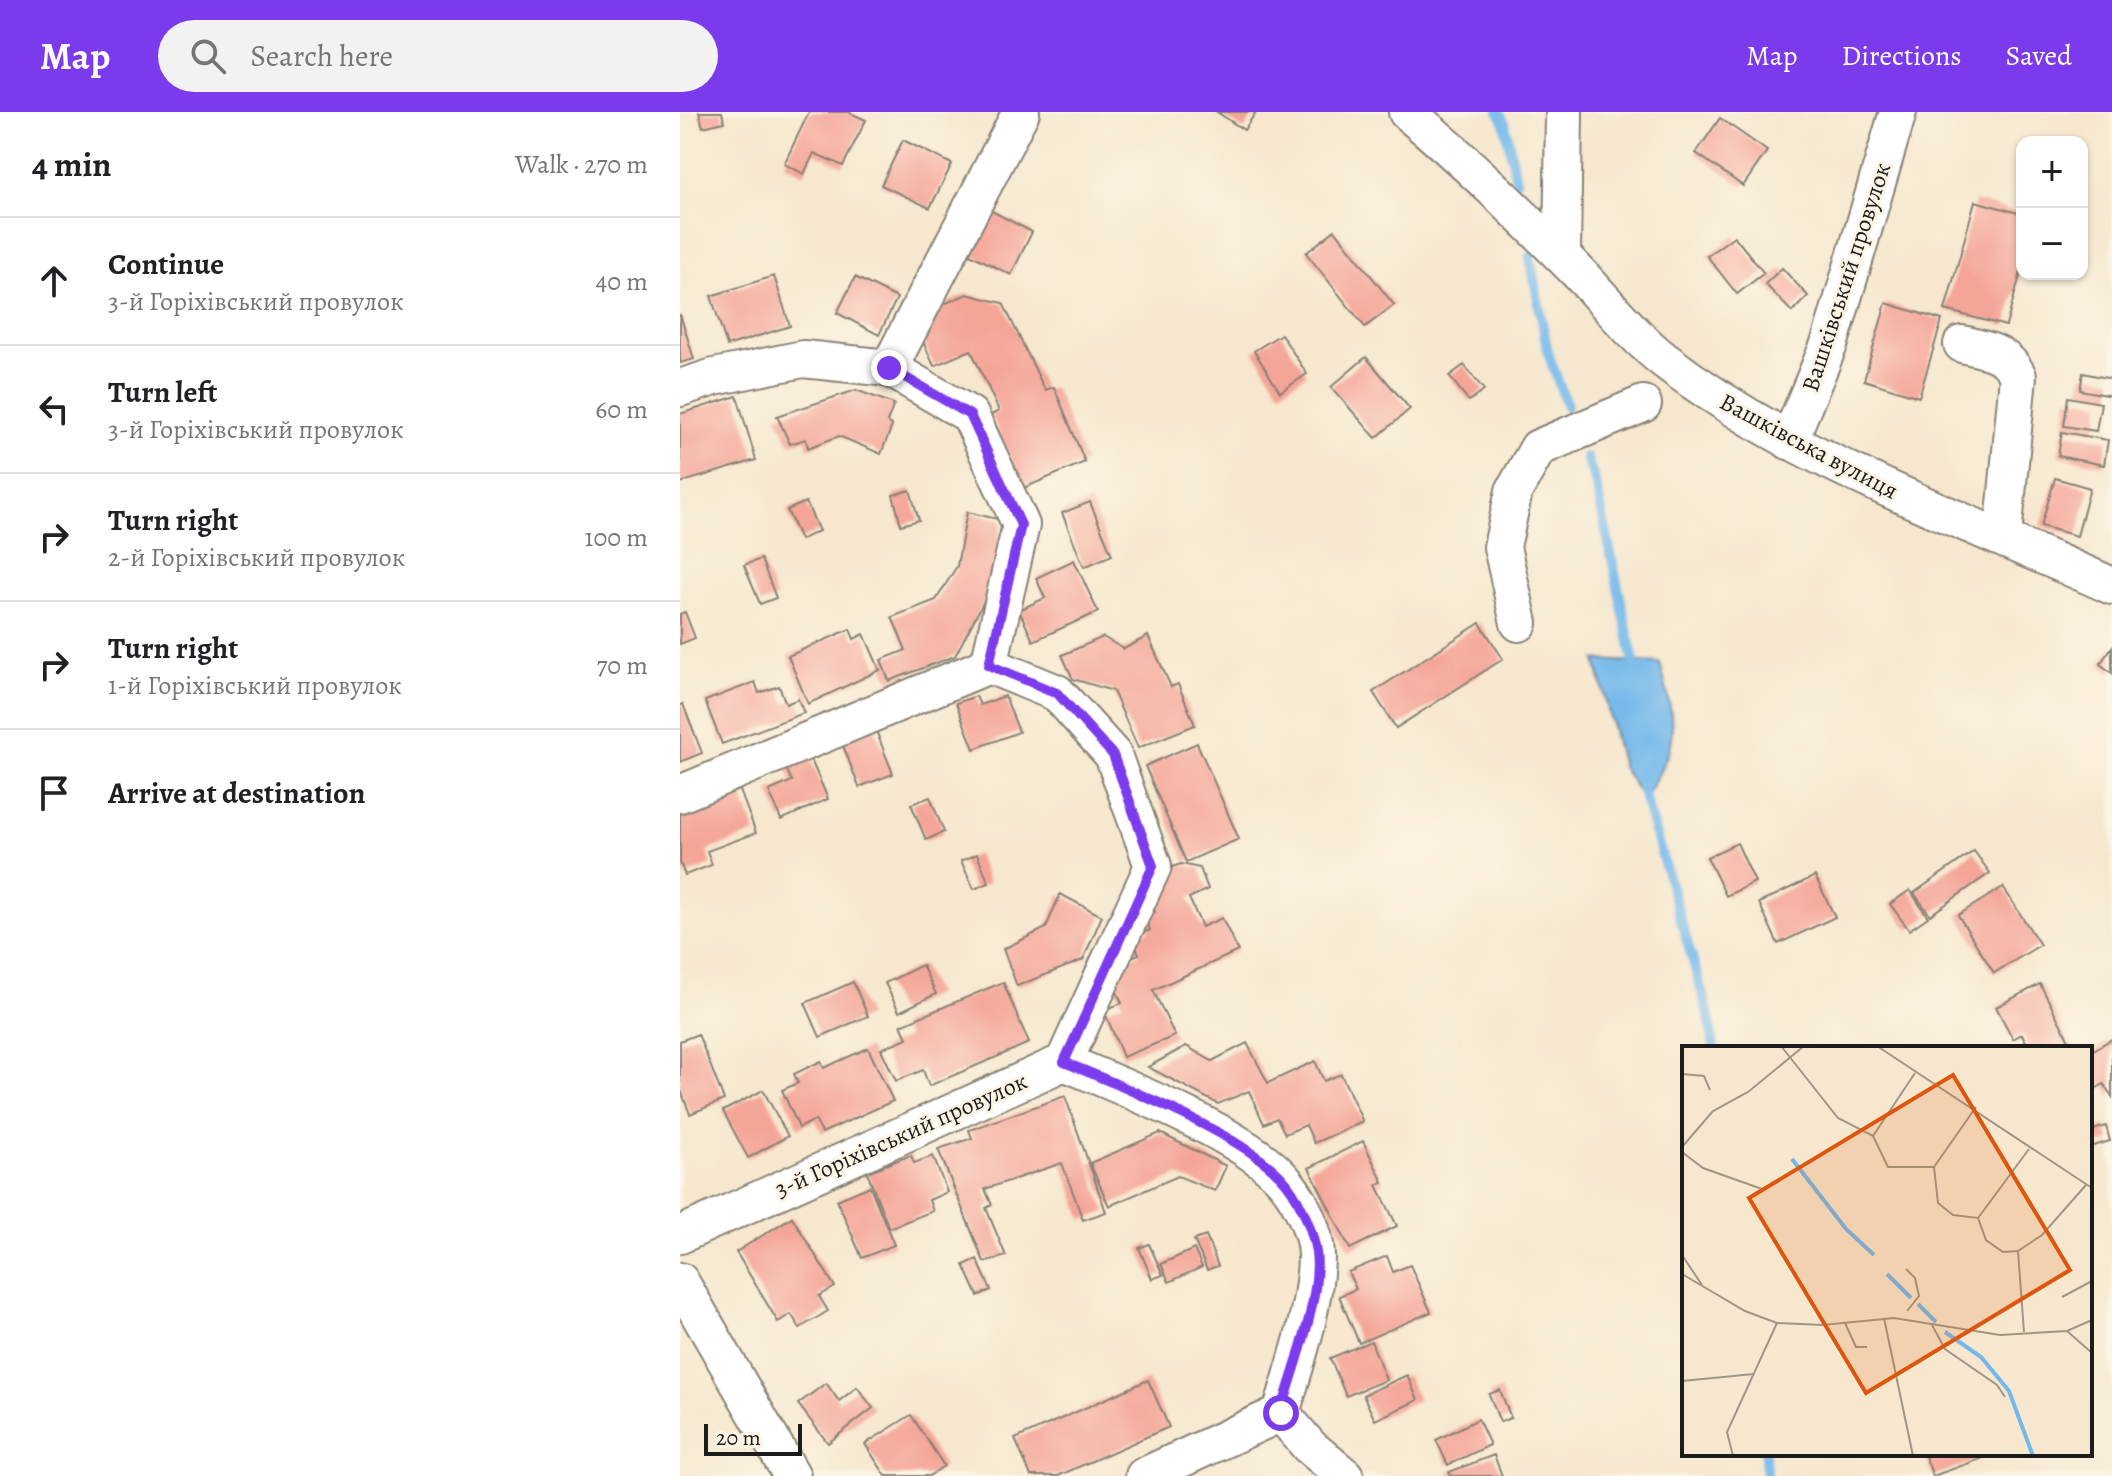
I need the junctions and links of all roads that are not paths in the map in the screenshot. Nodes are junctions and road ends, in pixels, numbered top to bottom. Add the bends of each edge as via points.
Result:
1 (1021, 112) edge
2 (1407, 112) edge
3 (1564, 112) edge
4 (1898, 112) edge
5 (1562, 256) junction
6 (1962, 344) dead end
7 (889, 368) junction
8 (680, 388) edge
9 (1643, 404) dead end
10 (1789, 441) junction
11 (2003, 537) junction
12 (2112, 586) edge
13 (1519, 623) dead end
14 (989, 665) junction
15 (680, 794) edge
16 (1064, 1062) junction
17 (680, 1235) edge
18 (680, 1281) edge
19 (1281, 1413) junction
20 (792, 1476) edge
21 (1144, 1476) edge
22 (1345, 1476) edge

1 - 7 street
2 - 5 street, Вашківська вулиця
3 - 5 street
4 - 10 street, Вашківський провулок via 1840,312
5 - 10 street, Вашківська вулиця via 1661,358
6 - 11 street via 1998,353 2011,361 2018,376
7 - 8 street via 803,359
7 - 14 street via 970,415 1021,525
9 - 13 street via 1538,448 1514,491 1502,547
10 - 11 street, Вашківська вулиця via 1899,497
11 - 12 street, Вашківська вулиця
14 - 15 street
14 - 16 street via 1057,693 1113,755 1153,866
16 - 17 street, 3-й Горіхівський провулок
16 - 19 street via 1246,1149 1281,1176 1298,1203 1317,1255 1308,1320
18 - 20 street
19 - 21 street
19 - 22 street

